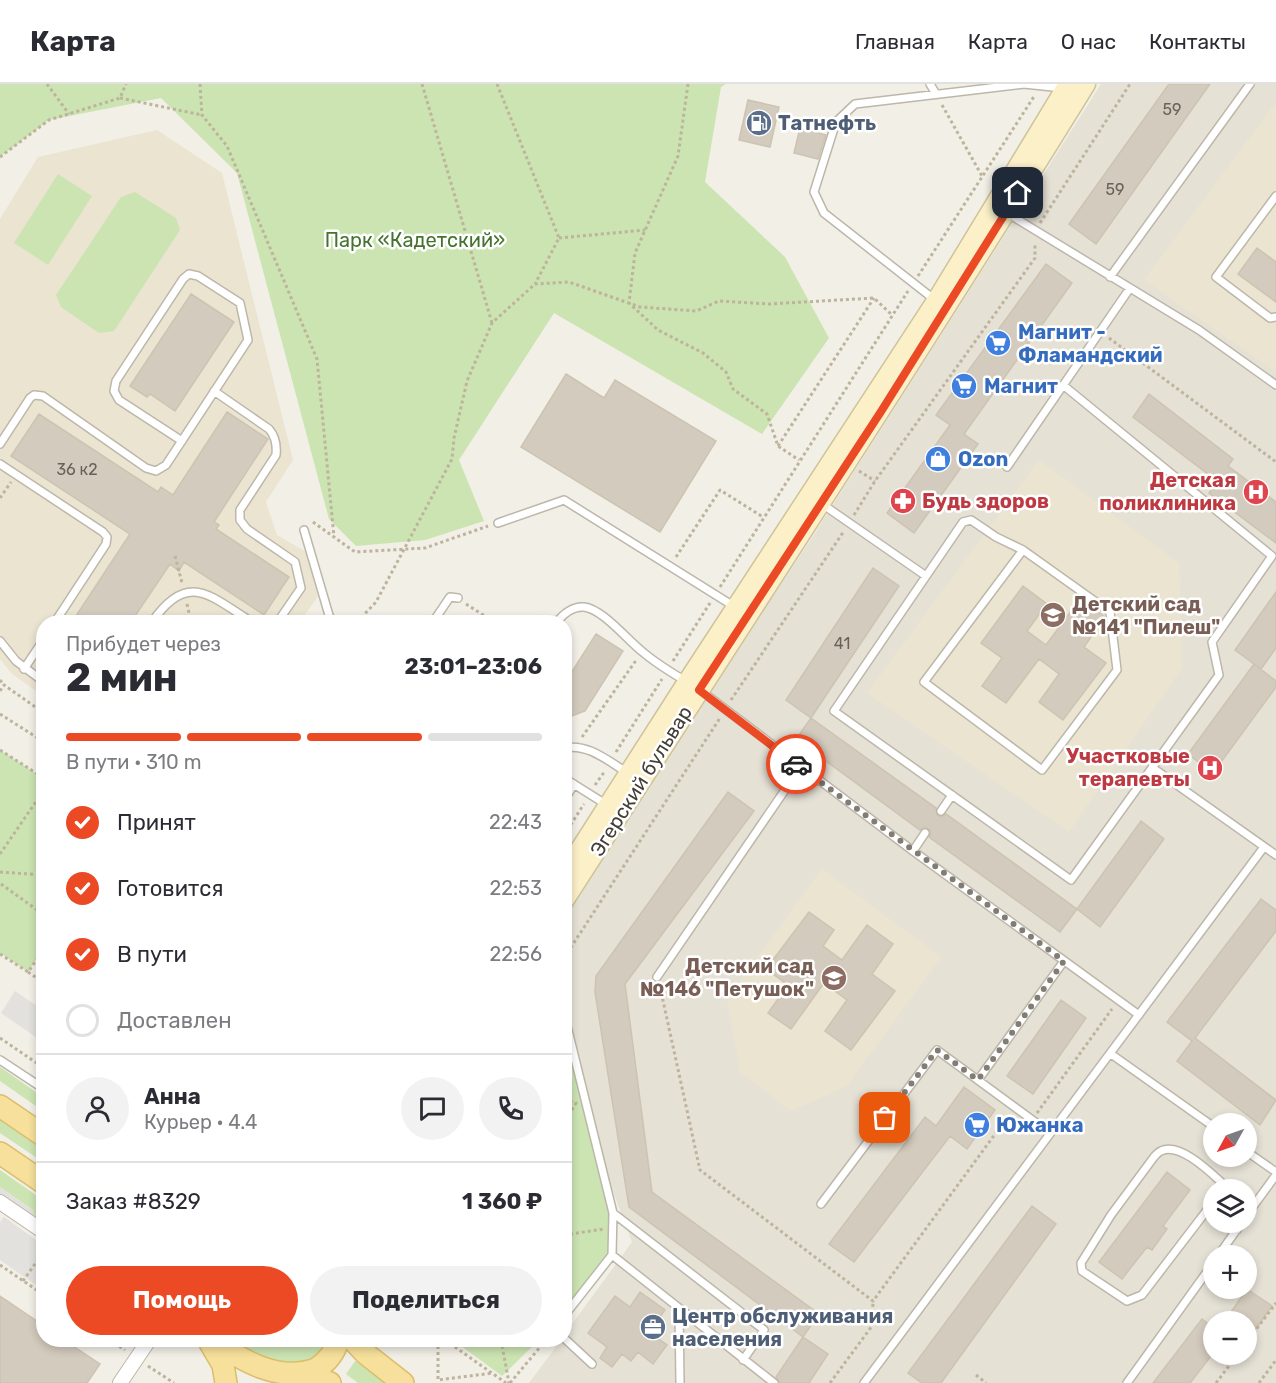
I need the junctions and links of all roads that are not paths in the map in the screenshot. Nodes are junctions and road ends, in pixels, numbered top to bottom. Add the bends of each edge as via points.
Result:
1 (930, 84) edge
2 (1250, 84) edge
3 (1041, 85) edge
4 (1071, 88) edge
5 (936, 94) junction
6 (1276, 196) edge
7 (1000, 209) junction
8 (1110, 277) junction
9 (1131, 288) junction
10 (936, 301) junction
11 (1276, 317) edge
12 (1063, 385) junction
13 (1276, 385) edge
14 (214, 392) junction
15 (182, 441) junction
16 (0, 444) edge
17 (0, 464) edge
18 (1007, 467) dead end
19 (815, 499) junction
20 (498, 523) road end
21 (304, 530) road end
22 (1023, 550) junction
23 (926, 576) junction
24 (458, 598) road end
25 (735, 607) junction
26 (60, 615) edge
27 (158, 615) edge
28 (241, 615) edge
29 (282, 615) edge
30 (329, 615) edge
31 (438, 615) edge
32 (564, 615) edge
33 (0, 641) edge
34 (36, 650) edge
35 (24, 669) junction
36 (36, 677) edge
37 (693, 686) junction
38 (572, 747) edge
39 (800, 768) junction
40 (1153, 768) junction
41 (634, 777) junction
42 (574, 784) joint
43 (572, 787) edge
44 (952, 795) junction
45 (614, 810) junction
46 (941, 811) dead end
47 (925, 833) dead end
48 (1264, 847) junction
49 (913, 851) junction
50 (1276, 855) edge
51 (572, 864) edge
52 (572, 886) edge
53 (1064, 961) junction
54 (657, 977) road end
55 (1139, 1015) junction
56 (572, 1046) edge
57 (1111, 1054) junction
58 (0, 1060) edge
59 (978, 1080) junction
60 (36, 1084) edge
61 (0, 1106) edge
62 (1203, 1119) edge
63 (36, 1131) edge
64 (1050, 1133) junction
65 (0, 1153) edge
66 (1257, 1159) edge
67 (1276, 1173) edge
68 (36, 1178) edge
69 (1217, 1179) edge
70 (1257, 1200) edge
71 (0, 1202) edge
72 (821, 1204) dead end
73 (614, 1213) junction
74 (1203, 1222) edge
75 (36, 1227) edge
76 (612, 1255) junction
77 (1203, 1277) edge
78 (572, 1306) edge
79 (679, 1309) junction
80 (572, 1345) edge
81 (144, 1347) edge
82 (213, 1347) edge
83 (220, 1347) edge
84 (335, 1347) edge
85 (360, 1347) edge
86 (743, 1360) junction
87 (592, 1364) dead end
88 (285, 1379) edge
89 (120, 1383) edge
90 (226, 1383) edge
91 (330, 1383) edge
92 (403, 1383) edge
93 (680, 1383) edge
94 (774, 1383) edge
95 (864, 1383) edge
96 (1127, 1383) edge

1 - 5 lane
2 - 8 lane
3 - 4 lane
3 - 5 lane
4 - 7 main road, Эгерский бульвар
5 - 10 lane via 855,104 837,122 814,192 824,213
6 - 11 lane via 1216,277 1270,318
7 - 8 lane
7 - 10 main road, Эгерский бульвар
7 - 19 main road, Эгерский бульвар
8 - 9 lane
9 - 12 lane
9 - 13 lane
10 - 19 main road, Эгерский бульвар
12 - 18 lane
12 - 40 lane via 1272,556 1212,642 1220,675
14 - 15 lane
14 - 15 lane via 248,340 240,303 189,274 116,381 114,391 119,400
14 - 29 lane via 274,435 276,455 240,510 240,520 295,562 301,588
15 - 16 lane via 165,465 156,471 146,468 43,396 34,395
17 - 26 lane via 107,537
19 - 23 lane
19 - 25 main road, Эгерский бульвар
19 - 37 main road, Эгерский бульвар
20 - 25 lane via 564,500
21 - 30 lane
22 - 22 lane via 1110,612 1117,670 1042,770 924,682
22 - 23 lane via 971,520 963,522
23 - 44 lane via 834,711
24 - 31 lane via 450,597
25 - 37 main road, Эгерский бульвар
27 - 28 lane via 171,599 195,591
32 - 37 lane via 584,607 597,612 642,652
33 - 35 lane
34 - 35 lane
35 - 36 lane
37 - 39 lane
37 - 41 main road, Эгерский бульвар
38 - 41 lane via 586,748
39 - 49 lane
39 - 54 lane
40 - 44 lane via 1071,880
40 - 48 lane
41 - 45 main road, Эгерский бульвар
42 - 43 lane
42 - 45 lane
44 - 46 lane
45 - 51 main road, Эгерский бульвар
45 - 52 main road, Эгерский бульвар
47 - 49 lane
48 - 50 lane
48 - 55 lane
49 - 53 lane
53 - 55 lane
53 - 59 lane
55 - 57 lane
56 - 73 lane
57 - 62 lane
57 - 64 lane
58 - 60 lane
59 - 64 lane
59 - 72 lane via 937,1050
61 - 63 main road
64 - 95 lane
65 - 68 main road
66 - 67 lane
67 - 70 lane
69 - 74 lane via 1182,1152 1161,1151 1111,1215 1081,1263 1082,1271 1127,1301 1142,1295
71 - 75 street
73 - 76 lane
73 - 86 lane via 764,1330
76 - 78 lane
76 - 79 lane
77 - 96 lane
79 - 86 lane
79 - 93 lane
80 - 87 lane
81 - 89 street
82 - 90 main road via 224,1365
83 - 88 main road via 263,1374
84 - 88 main road via 322,1365
85 - 92 main road
86 - 94 lane
88 - 91 main road via 317,1378

